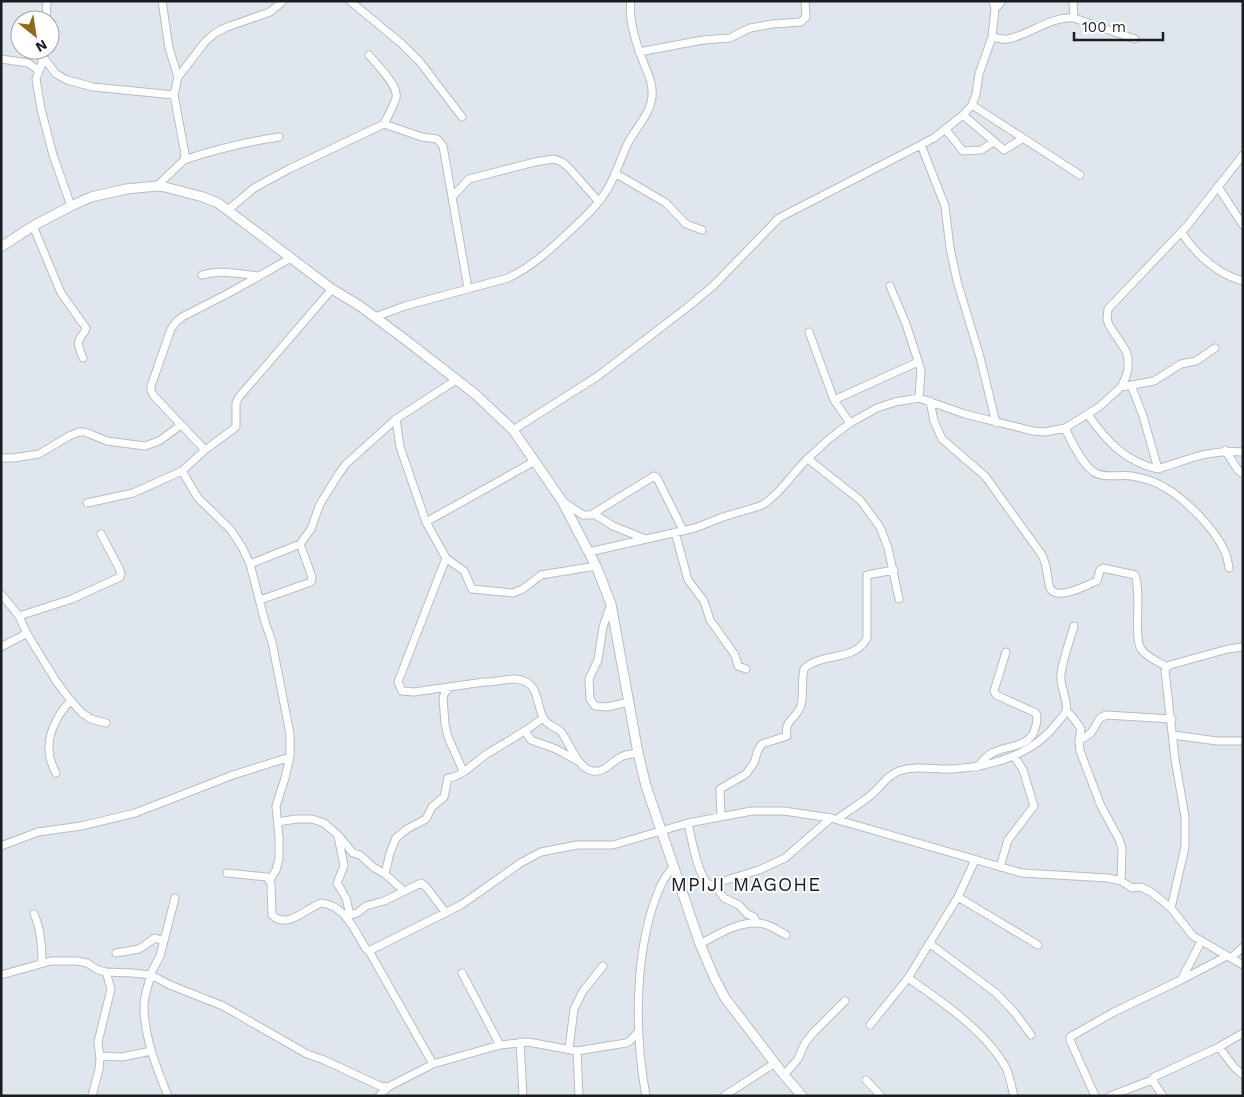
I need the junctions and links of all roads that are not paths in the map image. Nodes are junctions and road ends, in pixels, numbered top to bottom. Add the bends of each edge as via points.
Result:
1 (162, 1) edge
2 (283, 1) edge
3 (350, 1) edge
4 (631, 1) edge
5 (805, 1) edge
6 (1002, 1) edge
7 (1074, 1) edge
8 (994, 5) edge
9 (1074, 18) junction
10 (992, 37) junction
11 (1135, 39) dead end
12 (639, 52) junction
13 (369, 55) dead end
14 (1, 59) edge
15 (41, 60) edge
16 (47, 60) edge
17 (38, 70) junction
18 (178, 77) junction
19 (174, 95) junction
20 (972, 105) junction
21 (963, 116) junction
22 (462, 118) dead end
23 (384, 124) junction
24 (946, 130) junction
25 (279, 138) dead end
26 (1022, 139) junction
27 (994, 142) junction
28 (921, 145) junction
29 (1243, 154) edge
30 (184, 160) junction
31 (616, 173) junction
32 (1080, 176) dead end
33 (157, 186) junction
34 (1218, 187) junction
35 (452, 196) junction
36 (599, 202) junction
37 (71, 206) junction
38 (228, 210) junction
39 (1243, 225) edge
40 (32, 226) junction
41 (702, 230) dead end
42 (1181, 232) junction
43 (3, 243) edge
44 (291, 258) junction
45 (202, 275) dead end
46 (259, 276) junction
47 (1243, 281) edge
48 (890, 286) dead end
49 (468, 288) junction
50 (332, 289) junction
51 (375, 317) junction
52 (809, 332) dead end
53 (1215, 348) dead end
54 (83, 358) dead end
55 (918, 362) junction
56 (456, 380) junction
57 (1131, 385) junction
58 (1121, 387) junction
59 (919, 398) junction
60 (834, 400) junction
61 (930, 401) junction
62 (1088, 415) junction
63 (396, 420) junction
64 (850, 422) junction
65 (996, 422) junction
66 (181, 425) junction
67 (1064, 428) junction
68 (512, 430) junction
69 (205, 450) junction
70 (1225, 450) junction
71 (1243, 452) edge
72 (1, 458) edge
73 (808, 459) junction
74 (535, 461) junction
75 (1158, 469) junction
76 (182, 471) junction
77 (1243, 474) edge
78 (562, 501) junction
79 (87, 503) dead end
80 (594, 514) junction
81 (426, 522) junction
82 (683, 530) junction
83 (675, 532) junction
84 (101, 534) dead end
85 (643, 538) junction
86 (300, 544) junction
87 (589, 552) junction
88 (446, 558) junction
89 (250, 564) junction
90 (596, 566) junction
91 (1229, 568) dead end
92 (894, 570) junction
93 (1, 594) edge
94 (899, 599) dead end
95 (260, 600) junction
96 (611, 604) junction
97 (19, 616) junction
98 (1074, 626) dead end
99 (26, 632) junction
100 (1, 647) edge
101 (1243, 648) edge
102 (1006, 652) dead end
103 (1167, 667) junction
104 (746, 669) dead end
105 (452, 687) junction
106 (71, 700) junction
107 (629, 702) junction
108 (1066, 710) junction
109 (543, 718) junction
110 (1172, 719) junction
111 (106, 723) dead end
112 (526, 731) junction
113 (1173, 735) junction
114 (1079, 741) junction
115 (1243, 741) edge
116 (638, 753) junction
117 (1014, 756) junction
118 (290, 757) junction
119 (580, 762) junction
120 (977, 767) junction
121 (463, 771) junction
122 (56, 773) dead end
123 (721, 817) junction
124 (834, 819) junction
125 (278, 822) junction
126 (688, 822) junction
127 (660, 829) junction
128 (338, 835) junction
129 (1, 846) edge
130 (975, 860) junction
131 (674, 866) junction
132 (1000, 866) junction
133 (227, 873) dead end
134 (384, 874) junction
135 (270, 880) junction
136 (1121, 881) junction
137 (714, 884) junction
138 (404, 891) junction
139 (958, 897) junction
140 (175, 898) dead end
141 (1170, 908) junction
142 (446, 913) junction
143 (34, 914) dead end
144 (348, 916) junction
145 (757, 923) junction
146 (786, 935) dead end
147 (164, 941) junction
148 (1200, 942) junction
149 (929, 943) junction
150 (700, 944) junction
151 (1038, 945) dead end
152 (1243, 947) edge
153 (369, 951) junction
154 (116, 953) dead end
155 (1229, 957) junction
156 (42, 963) junction
157 (1243, 965) edge
158 (603, 966) dead end
159 (106, 972) junction
160 (462, 973) dead end
161 (1, 975) edge
162 (151, 975) junction
163 (908, 978) junction
164 (1181, 980) junction
165 (845, 1001) dead end
166 (870, 1024) dead end
167 (637, 1033) junction
168 (1243, 1033) edge
169 (1031, 1035) dead end
170 (520, 1042) junction
171 (500, 1045) junction
172 (1218, 1047) junction
173 (573, 1050) junction
174 (151, 1052) junction
175 (100, 1056) junction
176 (776, 1063) junction
177 (433, 1064) junction
178 (784, 1075) junction
179 (1243, 1075) edge
180 (866, 1080) dead end
181 (1152, 1080) junction
182 (388, 1087) junction
183 (92, 1096) edge
184 (168, 1096) edge
185 (380, 1096) edge
186 (523, 1096) edge
187 (579, 1096) edge
188 (646, 1096) edge
189 (724, 1096) edge
190 (802, 1096) edge
191 (880, 1096) edge
192 (1014, 1096) edge
193 (1094, 1096) edge
194 (1110, 1096) edge
195 (1163, 1096) edge

1 - 18 street via 169,48
2 - 18 street via 270,12 215,33 204,42
3 - 22 street via 420,62
4 - 12 street
5 - 12 street via 806,17 801,22 750,28 730,38
6 - 8 street
7 - 9 street
8 - 10 street
9 - 10 street via 1057,19 1008,39
9 - 11 street
10 - 20 street
12 - 31 street via 652,88 652,98
13 - 23 street via 397,92
14 - 17 street via 28,63
15 - 17 street
16 - 19 street via 56,74 92,87
17 - 37 street via 36,78 41,109
18 - 19 street
19 - 30 street
20 - 21 street
20 - 26 street
21 - 24 street
21 - 27 street
23 - 35 street via 440,142
23 - 38 street via 254,188
24 - 27 street via 963,151 981,150
24 - 28 street
25 - 30 street via 222,147
26 - 27 street via 1006,151
26 - 32 street
28 - 65 street via 945,206 957,282
28 - 68 street via 779,218 713,286 681,312 598,376
29 - 34 street
30 - 33 street
31 - 36 street
31 - 41 street via 666,204 686,224
33 - 37 street via 119,190
33 - 38 street via 203,197
34 - 39 street
34 - 42 street
35 - 36 street via 469,179 554,159 569,168
35 - 49 street
36 - 49 street via 534,264 508,278
37 - 40 street
38 - 44 street
40 - 43 street
40 - 54 street via 61,293 86,328 78,342
42 - 47 street via 1201,257
42 - 58 street via 1108,309 1109,325 1128,358 1128,370
44 - 46 street
44 - 50 street
45 - 46 street via 222,271
46 - 66 street via 182,317 172,329 151,391
48 - 55 street
49 - 51 street
50 - 51 street
50 - 69 street via 239,397 236,427
51 - 56 street
52 - 60 street
53 - 57 street via 1196,361 1180,364 1154,382
55 - 59 street via 921,370
55 - 60 street
56 - 63 street
56 - 68 street
57 - 58 street
57 - 75 street
58 - 62 street
59 - 61 street
59 - 64 street via 887,404
60 - 64 street
61 - 65 street
61 - 103 street via 942,439 985,476 1042,555 1053,592 1070,592 1097,581 1103,568 1135,574 1141,648
62 - 67 street
62 - 75 street via 1114,447 1141,464
63 - 81 street via 400,447
63 - 86 street via 338,474 320,504 311,529
64 - 73 street
65 - 67 street via 1033,431
66 - 69 street
66 - 72 street via 159,441 145,446 107,441 79,432 39,454
67 - 91 street via 1093,472 1148,480 1165,487 1180,499 1217,536
68 - 74 street
69 - 76 street
70 - 71 street
70 - 75 street
70 - 77 street
73 - 82 street via 767,502
73 - 92 street via 869,511 880,527
74 - 78 street
74 - 81 street
76 - 79 street via 133,493
76 - 89 street via 198,498 230,529
78 - 80 street via 583,515
78 - 87 street
80 - 82 street via 654,476
80 - 85 street
81 - 88 street
82 - 83 street
83 - 85 street
83 - 104 street via 688,580 704,602 710,620 735,654 738,666
84 - 97 street via 119,568 120,577 72,599
85 - 87 street
86 - 89 street
86 - 95 street via 311,582
87 - 90 street
88 - 90 street via 464,571 472,589 513,592 523,589 541,575
88 - 105 street via 398,682 406,693
89 - 95 street
90 - 96 street
92 - 94 street
92 - 123 street via 868,575 867,638 863,645 855,651 804,669 801,706 789,721 787,736 762,744 746,774 720,789
93 - 97 street
95 - 118 street via 272,642 290,734
96 - 107 street
96 - 107 street via 598,660 589,679 590,699 596,706 607,707
97 - 99 street
98 - 108 street via 1060,684
99 - 100 street
99 - 106 street
101 - 103 street via 1228,649
102 - 120 street via 994,691 1036,713 1034,734 1024,743 989,754
103 - 110 street
105 - 109 street via 510,678 524,681 533,688
105 - 121 street via 442,698 445,724
106 - 111 street via 91,719
106 - 122 street via 60,713 49,740 49,756
107 - 116 street
108 - 114 street via 1081,729
108 - 117 street via 1052,730
109 - 112 street
109 - 119 street via 562,733
110 - 113 street
110 - 114 street via 1106,715 1100,718 1091,733
112 - 119 street via 531,740
112 - 121 street
113 - 115 street
113 - 141 street via 1185,817 1185,847
114 - 136 street via 1101,806 1122,848
116 - 119 street via 624,755 596,771 590,771
116 - 127 street
117 - 120 street
117 - 132 street via 1023,770 1034,806 1008,840
118 - 125 street via 276,806
118 - 129 street via 233,775 135,814 38,832
120 - 124 street via 900,771 890,776 872,795
121 - 134 street via 448,778 444,797 432,807 426,819 396,838
123 - 124 street via 752,811 784,811
123 - 126 street
124 - 130 street
124 - 137 street via 785,858
125 - 128 street via 312,819 324,822
125 - 135 street via 279,859
126 - 127 street
126 - 137 street via 701,874 707,884
127 - 131 street
127 - 142 street via 613,845 577,845 541,852
128 - 134 street via 355,854
128 - 144 street via 344,866 338,883 346,898
130 - 132 street
130 - 139 street
131 - 150 street
131 - 167 street via 662,883 648,926
132 - 136 street via 1022,873
133 - 135 street
134 - 138 street
135 - 144 street via 274,917 292,918 321,903
136 - 141 street via 1132,888 1141,887 1151,892
137 - 145 street via 724,898 739,905
138 - 142 street via 424,884
138 - 144 street
139 - 149 street
139 - 151 street
140 - 147 street
141 - 148 street
142 - 153 street
143 - 156 street
144 - 153 street
145 - 146 street via 772,926
145 - 150 street via 734,927
147 - 154 street via 155,938 139,949
147 - 162 street
148 - 155 street
148 - 164 street
149 - 163 street
149 - 169 street via 996,992
150 - 176 street via 725,998
152 - 155 street
153 - 177 street
155 - 157 street
155 - 164 street
156 - 159 street via 78,961
156 - 161 street
158 - 173 street via 583,991 574,1009
159 - 162 street
159 - 175 street via 112,989 98,1042
160 - 171 street
162 - 174 street via 144,1009
162 - 182 street via 223,1006 306,1054
163 - 166 street
163 - 192 street via 940,1000 985,1041 1004,1065
164 - 193 street via 1070,1037
165 - 178 street via 813,1033
167 - 173 street via 626,1043
167 - 188 street
168 - 172 street
170 - 171 street
170 - 173 street
170 - 186 street
171 - 177 street
172 - 179 street
172 - 181 street
173 - 187 street
174 - 175 street via 122,1057
174 - 184 street
175 - 183 street
176 - 178 street
176 - 189 street
177 - 182 street
178 - 190 street
180 - 191 street
181 - 194 street
181 - 195 street
182 - 185 street

